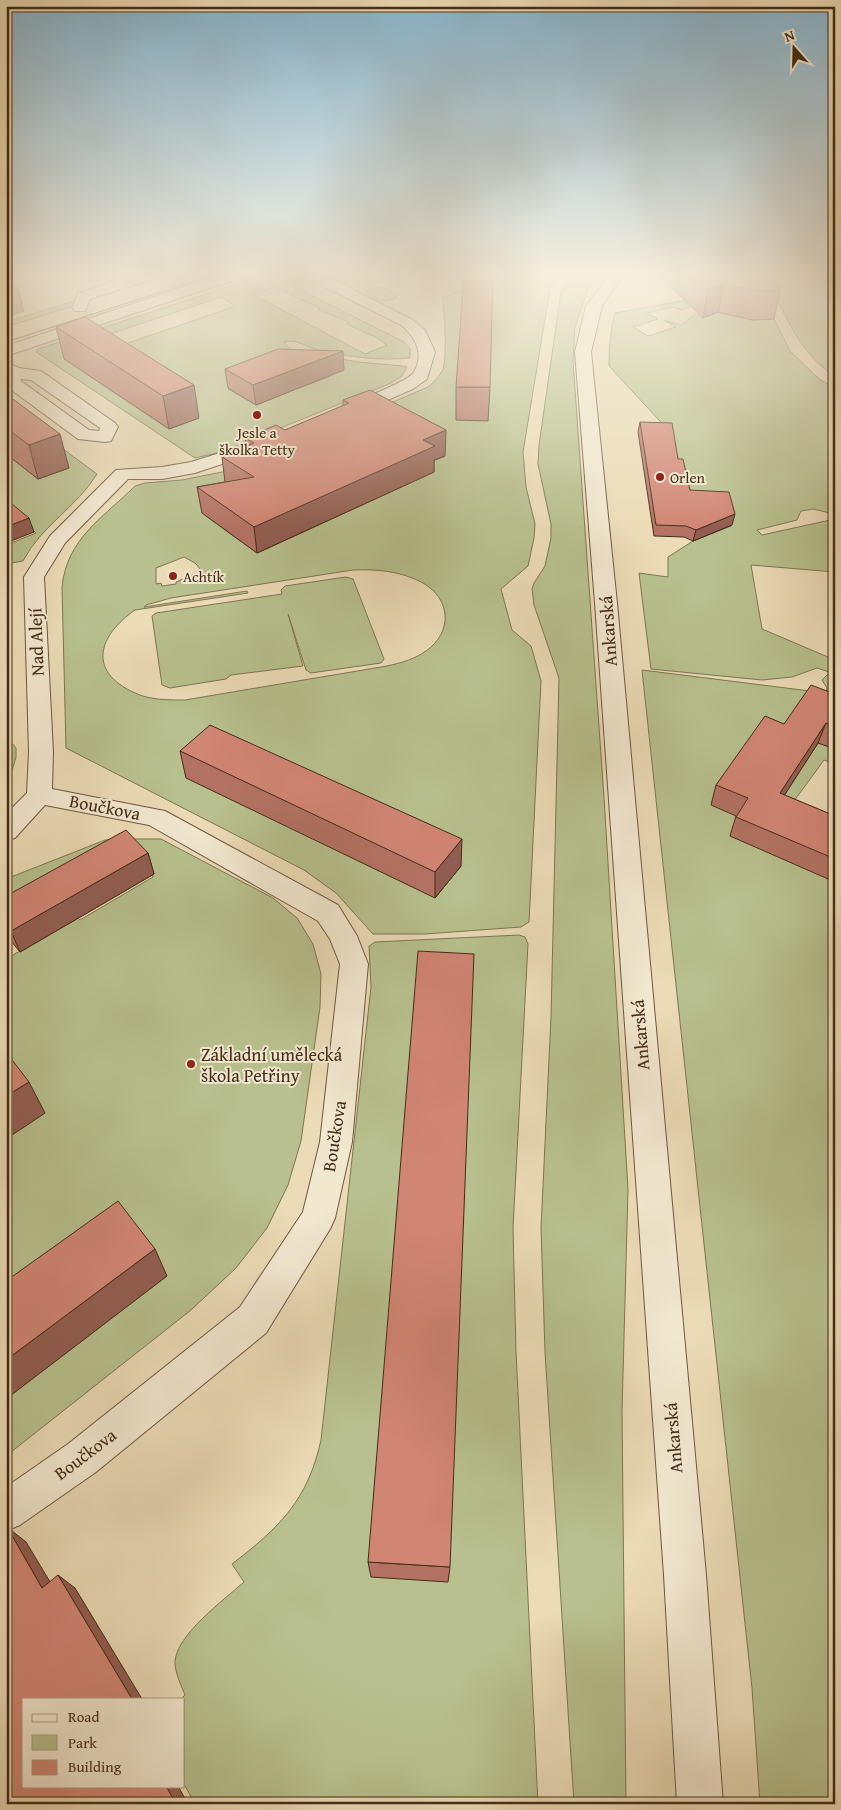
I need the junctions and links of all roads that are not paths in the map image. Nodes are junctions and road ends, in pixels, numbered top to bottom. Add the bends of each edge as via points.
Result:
1 (425, 359) edge
2 (584, 359) edge
3 (10, 370) edge
4 (335, 415) edge
5 (274, 440) edge
6 (115, 454) junction
7 (39, 795) junction
8 (6, 831) edge
9 (6, 1511) edge
10 (700, 1804) edge

1 - 4 street via 420,375 400,388
2 - 10 street, Ankarská via 684,1565
3 - 6 street via 12,382
5 - 6 street via 195,467 162,473
6 - 7 street, Nad Alejí via 34,577 41,752
7 - 8 street
7 - 9 street, Boučkova via 156,817 328,913 343,936 354,964 336,1142 318,1218 300,1250 253,1320 82,1458

